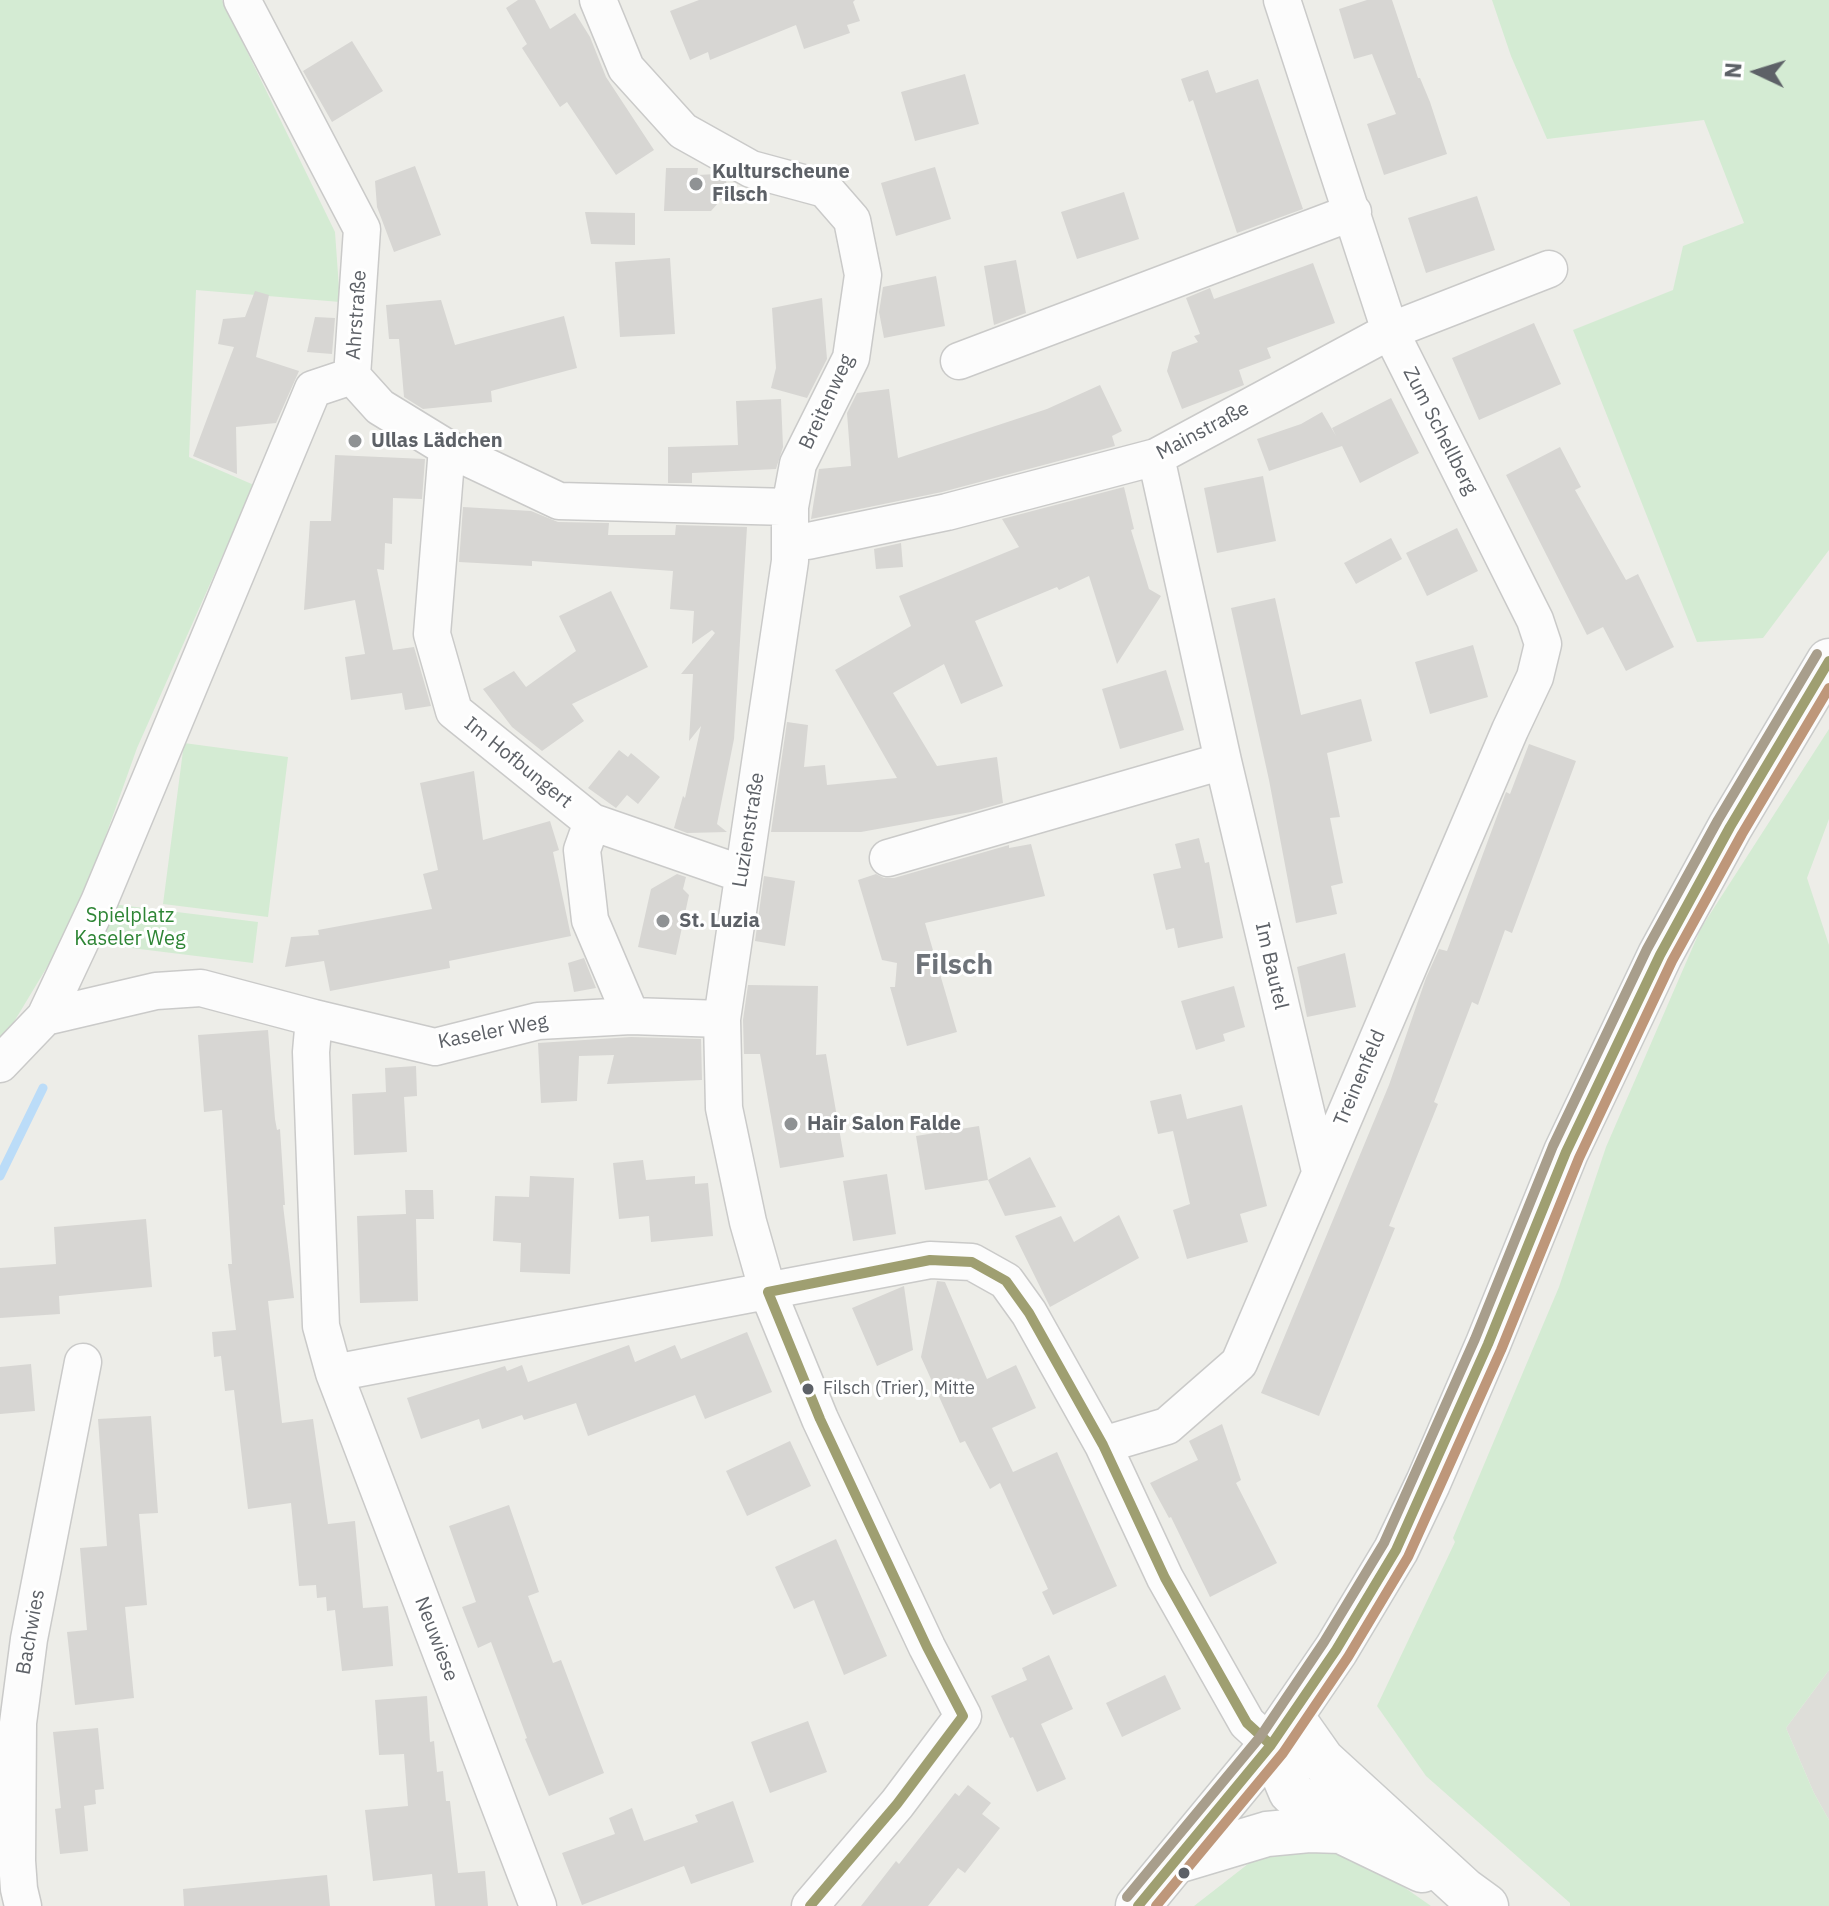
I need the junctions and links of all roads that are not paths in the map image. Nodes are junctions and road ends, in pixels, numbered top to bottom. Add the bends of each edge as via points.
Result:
1 (242, 0) edge
2 (598, 0) edge
3 (1282, 0) edge
4 (1353, 212) junction
5 (1549, 269) dead end
6 (1390, 331) junction
7 (959, 361) dead end
8 (352, 376) junction
9 (447, 448) junction
10 (1156, 457) junction
11 (790, 524) junction
12 (1543, 644) joint
13 (1829, 661) edge
14 (1223, 761) junction
15 (592, 822) junction
16 (888, 858) dead end
17 (742, 874) junction
18 (631, 1016) junction
19 (45, 1017) junction
20 (722, 1019) junction
21 (313, 1035) junction
22 (0, 1064) edge
23 (1320, 1171) junction
24 (768, 1292) junction
25 (83, 1362) dead end
26 (334, 1373) junction
27 (1103, 1445) junction
28 (1281, 1730) junction
29 (1341, 1831) junction
30 (1177, 1861) junction
31 (1475, 1898) edge
32 (23, 1906) edge
33 (538, 1906) edge
34 (810, 1906) edge
35 (1138, 1906) edge

1 - 8 street, Ahrstraße via 362,229
2 - 11 street, Breitenweg via 626,68 683,131 751,169 825,189 852,220 863,275 851,358 798,464
3 - 4 street, Zum Schellberg
4 - 6 street, Zum Schellberg
4 - 7 street
5 - 6 street, Mainstraße
6 - 10 street, Mainstraße
6 - 12 street, Zum Schellberg
8 - 9 street, Ahrstraße via 380,407
8 - 19 street via 313,389 99,902
9 - 11 street, Ahrstraße via 559,501
9 - 15 street, Im Hofbungert via 432,634 454,711
10 - 11 street, Mainstraße via 947,512 808,541
10 - 14 street, Im Bautel
11 - 17 street, Luzienstraße via 790,561
12 - 23 street, Treinenfeld via 1535,677
13 - 28 main road via 1660,955 1566,1152 1396,1550
14 - 16 street
14 - 23 street, Im Bautel
15 - 17 street, Im Hofbungert
15 - 18 street via 582,850 590,920
17 - 20 street, Luzienstraße
18 - 20 street, Kaseler Weg
18 - 21 street, Kaseler Weg via 538,1021 435,1047
19 - 21 street, Kaseler Weg via 156,991 201,988
19 - 22 street
20 - 24 street, Luzienstraße via 724,1108
21 - 26 street, Neuwiese via 321,1326
23 - 27 street, Treinenfeld via 1239,1363 1167,1426
24 - 26 street
24 - 27 street via 930,1260 972,1262 1006,1281 1029,1313
24 - 34 street, Luzienstraße via 827,1433 963,1716
25 - 32 street, Bachwies via 29,1639 18,1723 17,1861
26 - 33 street, Neuwiese
27 - 28 street via 1165,1578 1247,1723
28 - 29 main road via 1291,1792
28 - 30 main road
28 - 31 main road via 1322,1760
29 - 30 main road via 1267,1834
29 - 31 main road
30 - 35 main road

